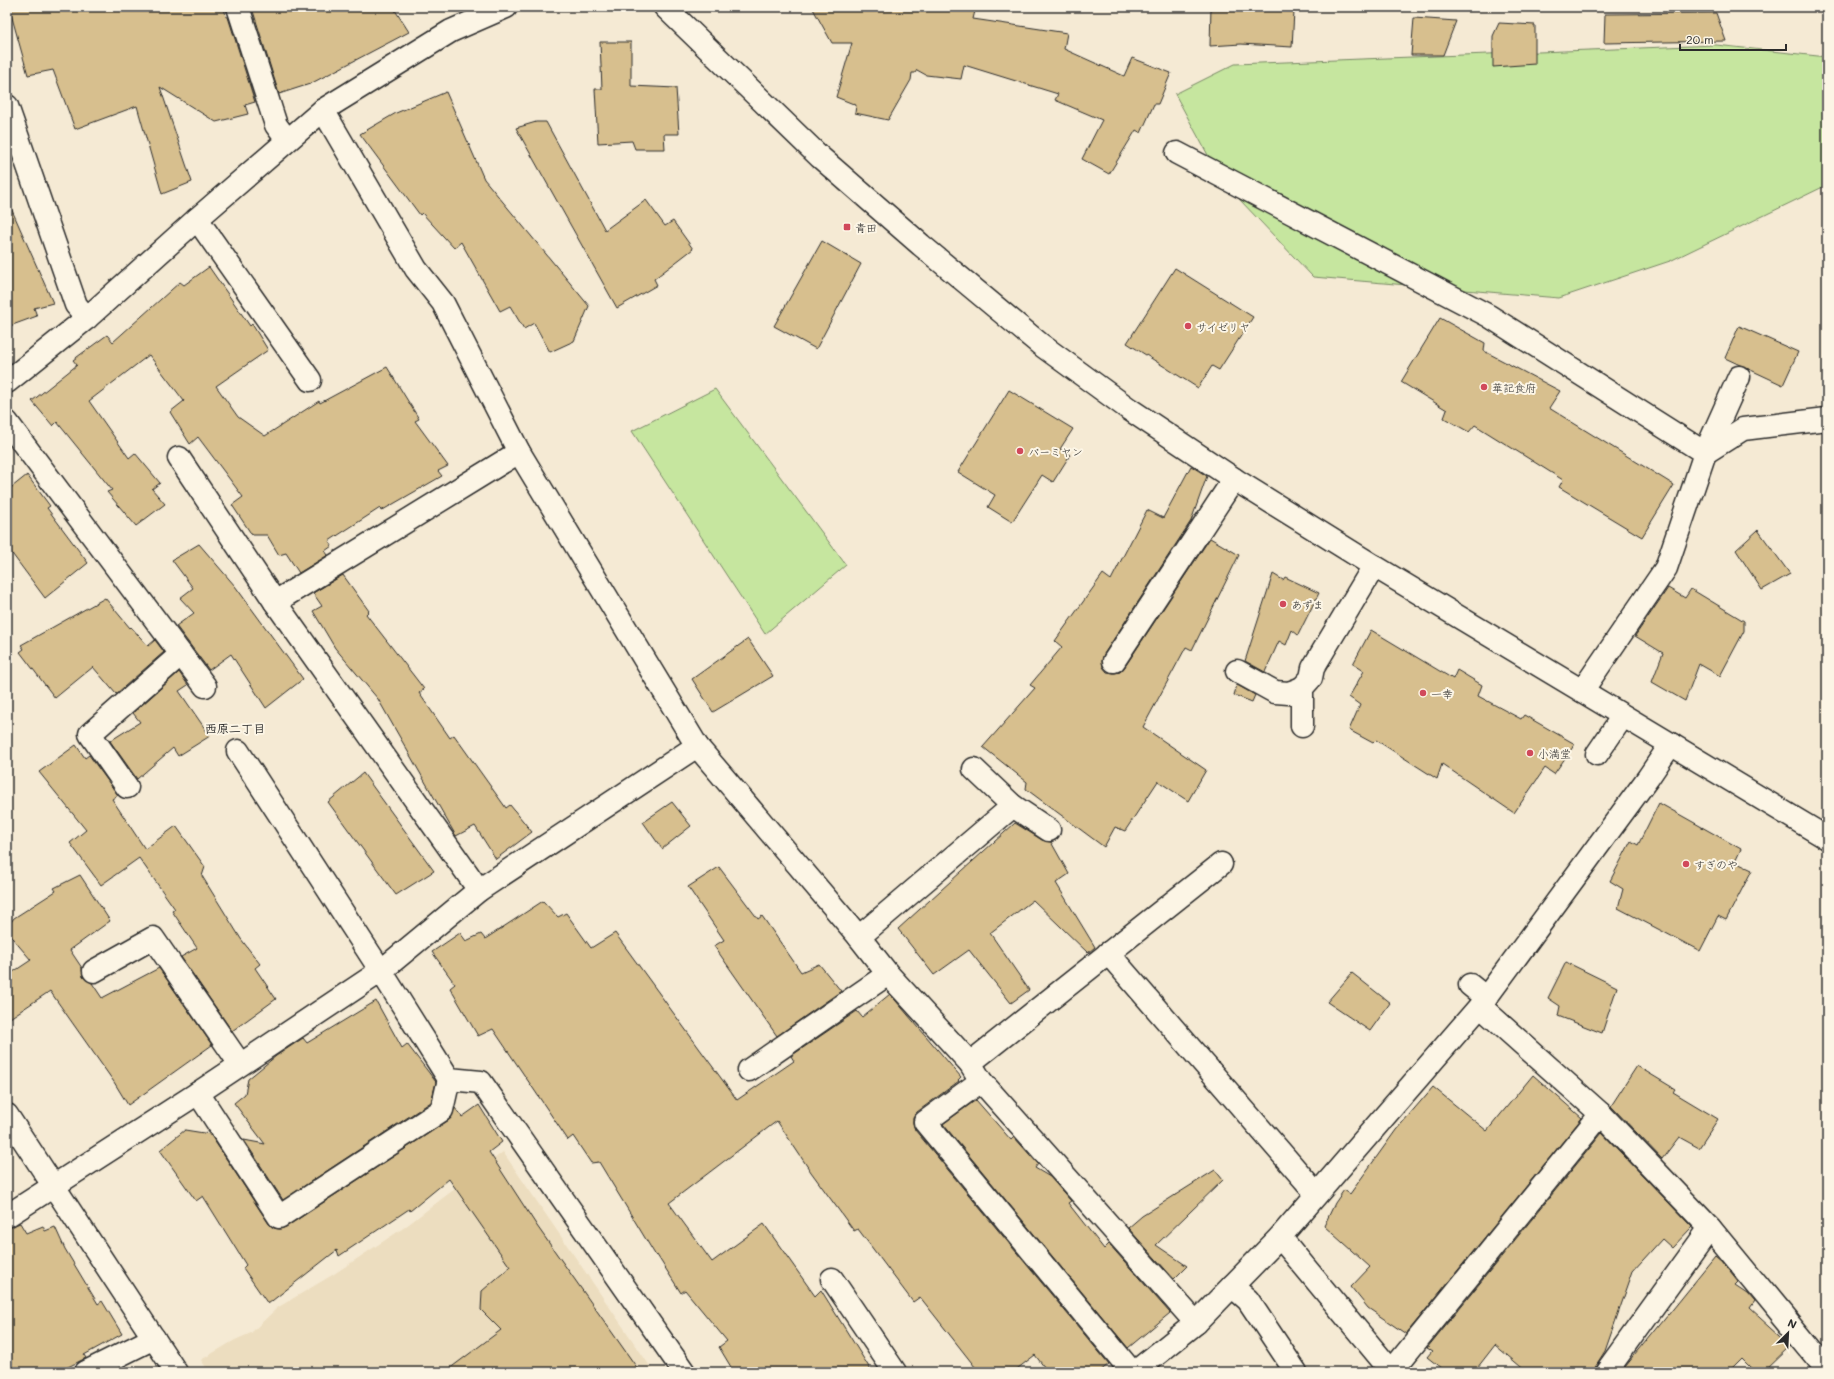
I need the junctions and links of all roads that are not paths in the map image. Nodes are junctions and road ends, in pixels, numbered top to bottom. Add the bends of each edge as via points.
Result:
1 (238, 7) edge
2 (506, 7) edge
3 (665, 7) edge
4 (7, 106) edge
5 (323, 110) junction
6 (287, 140) junction
7 (1177, 153) dead end
8 (197, 218) junction
9 (87, 318) junction
10 (1739, 377) dead end
11 (310, 380) dead end
12 (7, 382) edge
13 (1827, 418) edge
14 (7, 422) edge
15 (519, 452) junction
16 (1705, 453) junction
17 (179, 458) dead end
18 (1234, 479) junction
19 (1374, 566) junction
20 (275, 602) junction
21 (181, 654) junction
22 (1114, 661) dead end
23 (1237, 671) dead end
24 (205, 686) dead end
25 (1302, 688) junction
26 (1582, 691) junction
27 (1624, 716) junction
28 (1302, 726) dead end
29 (1671, 744) junction
30 (697, 746) junction
31 (238, 751) dead end
32 (1597, 754) dead end
33 (974, 769) dead end
34 (128, 787) dead end
35 (1013, 806) junction
36 (1049, 830) dead end
37 (1827, 838) edge
38 (1221, 864) dead end
39 (479, 890) junction
40 (859, 937) junction
41 (1108, 953) junction
42 (94, 971) dead end
43 (381, 971) junction
44 (888, 974) junction
45 (1479, 996) junction
46 (970, 1063) junction
47 (240, 1064) junction
48 (750, 1070) dead end
49 (449, 1079) junction
50 (981, 1081) junction
51 (198, 1093) junction
52 (1602, 1114) junction
53 (10, 1126) edge
54 (54, 1186) junction
55 (1316, 1193) junction
56 (7, 1216) edge
57 (1710, 1228) junction
58 (1280, 1237) junction
59 (832, 1279) dead end
60 (1232, 1286) junction
61 (1196, 1323) junction
62 (154, 1338) junction
63 (1158, 1365) edge
64 (1827, 1370) edge
65 (86, 1372) edge
66 (176, 1372) edge
67 (684, 1372) edge
68 (895, 1372) edge
69 (1133, 1372) edge
70 (1296, 1372) edge
71 (1391, 1372) edge
72 (1606, 1372) edge

1 - 6 street via 276,125
2 - 5 street via 451,31
3 - 18 street via 820,157 1034,339 1129,409
4 - 9 street via 76,305
5 - 6 street
5 - 15 street via 416,269 443,303
6 - 8 street
7 - 16 street via 1489,316
8 - 9 street
8 - 11 street
9 - 12 street
10 - 16 street
13 - 16 street via 1743,429
14 - 21 street
15 - 20 street
15 - 30 street
16 - 26 street via 1666,568
17 - 20 street
18 - 19 street
18 - 22 street
19 - 25 street via 1313,668 1311,678
19 - 26 street
20 - 39 street
21 - 24 street
21 - 34 street via 90,734
23 - 25 street via 1275,692 1289,693
25 - 28 street
26 - 27 street
27 - 29 street
27 - 32 street
29 - 37 street
29 - 45 street via 1648,778 1516,944
30 - 39 street
30 - 40 street
31 - 43 street
33 - 35 street
35 - 36 street
35 - 40 street
38 - 41 street
39 - 43 street
40 - 44 street
41 - 46 street
41 - 55 street
42 - 47 street via 153,938
43 - 47 street
43 - 49 street
44 - 46 street
44 - 48 street
45 - 52 street
45 - 55 street
46 - 50 street
47 - 51 street
49 - 51 street via 442,1110 279,1217
49 - 67 street via 481,1082
50 - 61 street
50 - 69 street via 925,1122
51 - 54 street
52 - 57 street
52 - 71 street
53 - 54 street
54 - 56 street
54 - 62 street
55 - 58 street
57 - 64 street
57 - 72 street
58 - 60 street
58 - 71 street
59 - 68 street
60 - 61 street
60 - 70 street via 1248,1300
61 - 63 street
62 - 65 street
62 - 66 street
63 - 69 street

